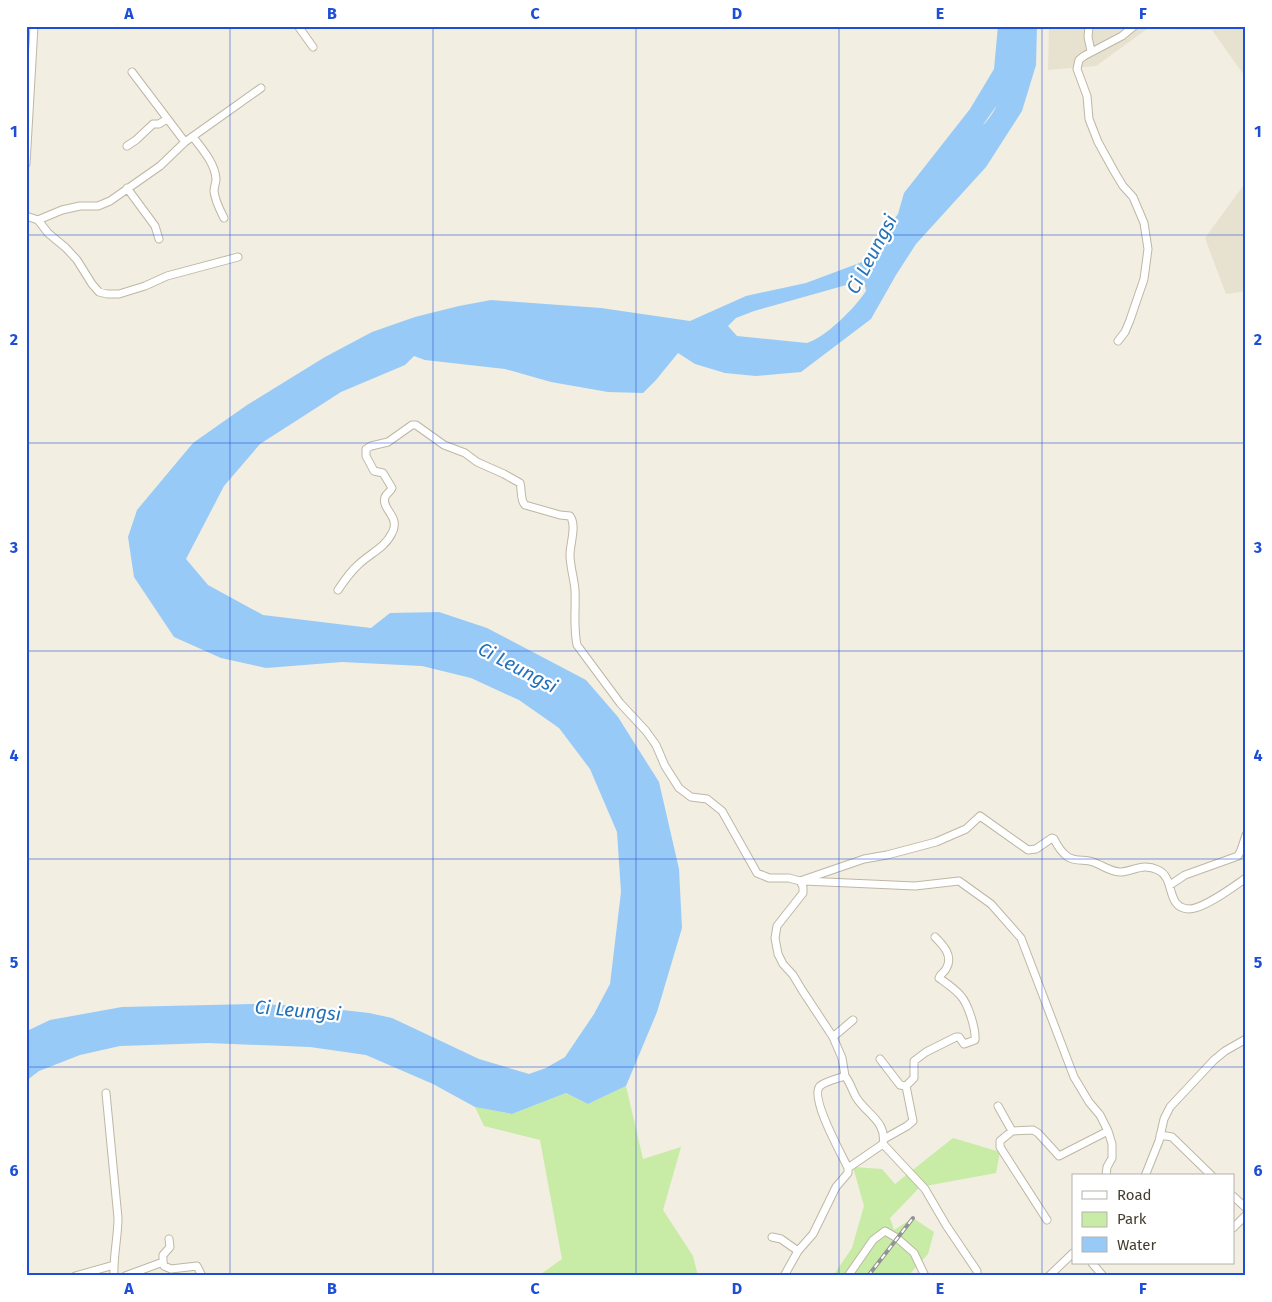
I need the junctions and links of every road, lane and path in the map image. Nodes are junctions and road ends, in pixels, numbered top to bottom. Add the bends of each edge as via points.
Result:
1 (298, 26) edge
2 (1090, 26) edge
3 (1134, 26) edge
4 (34, 27) edge
5 (26, 28) edge
6 (313, 47) dead end
7 (1091, 51) junction
8 (132, 72) dead end
9 (261, 88) dead end
10 (167, 119) junction
11 (193, 137) junction
12 (185, 142) junction
13 (127, 146) dead end
14 (26, 164) edge
15 (126, 188) junction
16 (26, 216) edge
17 (224, 218) dead end
18 (38, 220) junction
19 (159, 239) dead end
20 (238, 257) dead end
21 (1118, 341) dead end
22 (338, 590) dead end
23 (1246, 835) edge
24 (1246, 878) edge
25 (800, 881) junction
26 (1170, 885) junction
27 (935, 938) dead end
28 (853, 1020) dead end
29 (833, 1037) junction
30 (1246, 1039) edge
31 (880, 1059) dead end
32 (845, 1076) junction
33 (906, 1086) junction
34 (106, 1093) dead end
35 (998, 1106) dead end
36 (1108, 1130) junction
37 (1012, 1131) junction
38 (1160, 1135) junction
39 (883, 1141) junction
40 (848, 1168) junction
41 (1106, 1174) edge
42 (1145, 1174) edge
43 (1210, 1174) edge
44 (1234, 1197) edge
45 (1246, 1208) edge
46 (1246, 1215) edge
47 (1047, 1220) dead end
48 (1234, 1227) edge
49 (772, 1236) dead end
50 (169, 1239) dead end
51 (798, 1251) junction
52 (1072, 1254) edge
53 (163, 1262) junction
54 (1093, 1264) edge
55 (114, 1265) junction
56 (76, 1276) edge
57 (114, 1276) edge
58 (124, 1276) edge
59 (202, 1276) edge
60 (784, 1276) edge
61 (848, 1276) edge
62 (924, 1276) edge
63 (977, 1276) edge
64 (1049, 1276) edge
65 (1102, 1276) edge

1 - 6 street
2 - 7 street
3 - 7 street via 1122,36
4 - 5 street
4 - 14 street
7 - 21 street via 1079,60 1077,69 1087,96 1089,119 1122,186 1133,197 1144,223 1148,249 1144,279 1128,326
8 - 10 street
9 - 11 street
10 - 12 street
10 - 13 street via 153,124
11 - 12 street
11 - 17 street via 212,166 216,180 214,190
12 - 15 street via 160,166
15 - 18 street via 98,206 71,208
15 - 19 street via 156,226
16 - 18 street
18 - 20 street via 77,260 99,292 107,294 119,294 168,276
22 - 25 street via 353,569 379,549 393,533 394,518 385,500 392,488 383,473 374,471 366,456 366,449 371,446 388,442 416,425 444,444 520,483 525,505 572,519 570,555 575,588 575,634 584,655 646,731 679,788 691,797 708,799 722,811 757,873 768,878
23 - 26 street via 1238,856 1185,875
24 - 26 street via 1191,909 1175,902
25 - 26 street via 864,859 936,842 966,829 980,816 1028,850 1054,839 1068,856 1076,860 1091,861 1121,872 1146,867 1160,871
25 - 29 street via 803,893 777,926 778,954
25 - 36 street via 915,886 959,881 991,904 1021,938 1074,1077
27 - 33 street via 945,946 948,958 947,968 939,978 961,996 972,1020 975,1040 964,1044 956,1037 917,1058 914,1078
28 - 29 street
29 - 32 street
30 - 38 street via 1214,1060 1170,1108
31 - 33 street via 900,1085
32 - 39 street via 861,1103 879,1121
32 - 40 street via 824,1083 817,1093 826,1122
33 - 39 street via 913,1121
34 - 55 street via 118,1218
35 - 37 street
36 - 37 street via 1061,1156 1033,1130
36 - 41 street via 1112,1158
37 - 47 street via 1000,1141 1000,1146
38 - 42 street
38 - 43 street via 1172,1137
39 - 40 street
39 - 63 street via 925,1189 977,1271
40 - 51 street via 813,1234
44 - 45 street
46 - 48 street
49 - 51 street
50 - 53 street via 170,1246 163,1255
51 - 60 street
52 - 64 street
53 - 58 street
53 - 59 street via 171,1269 197,1266
54 - 65 street
55 - 56 street
55 - 57 street
61 - 62 street via 873,1240 885,1232 914,1254

